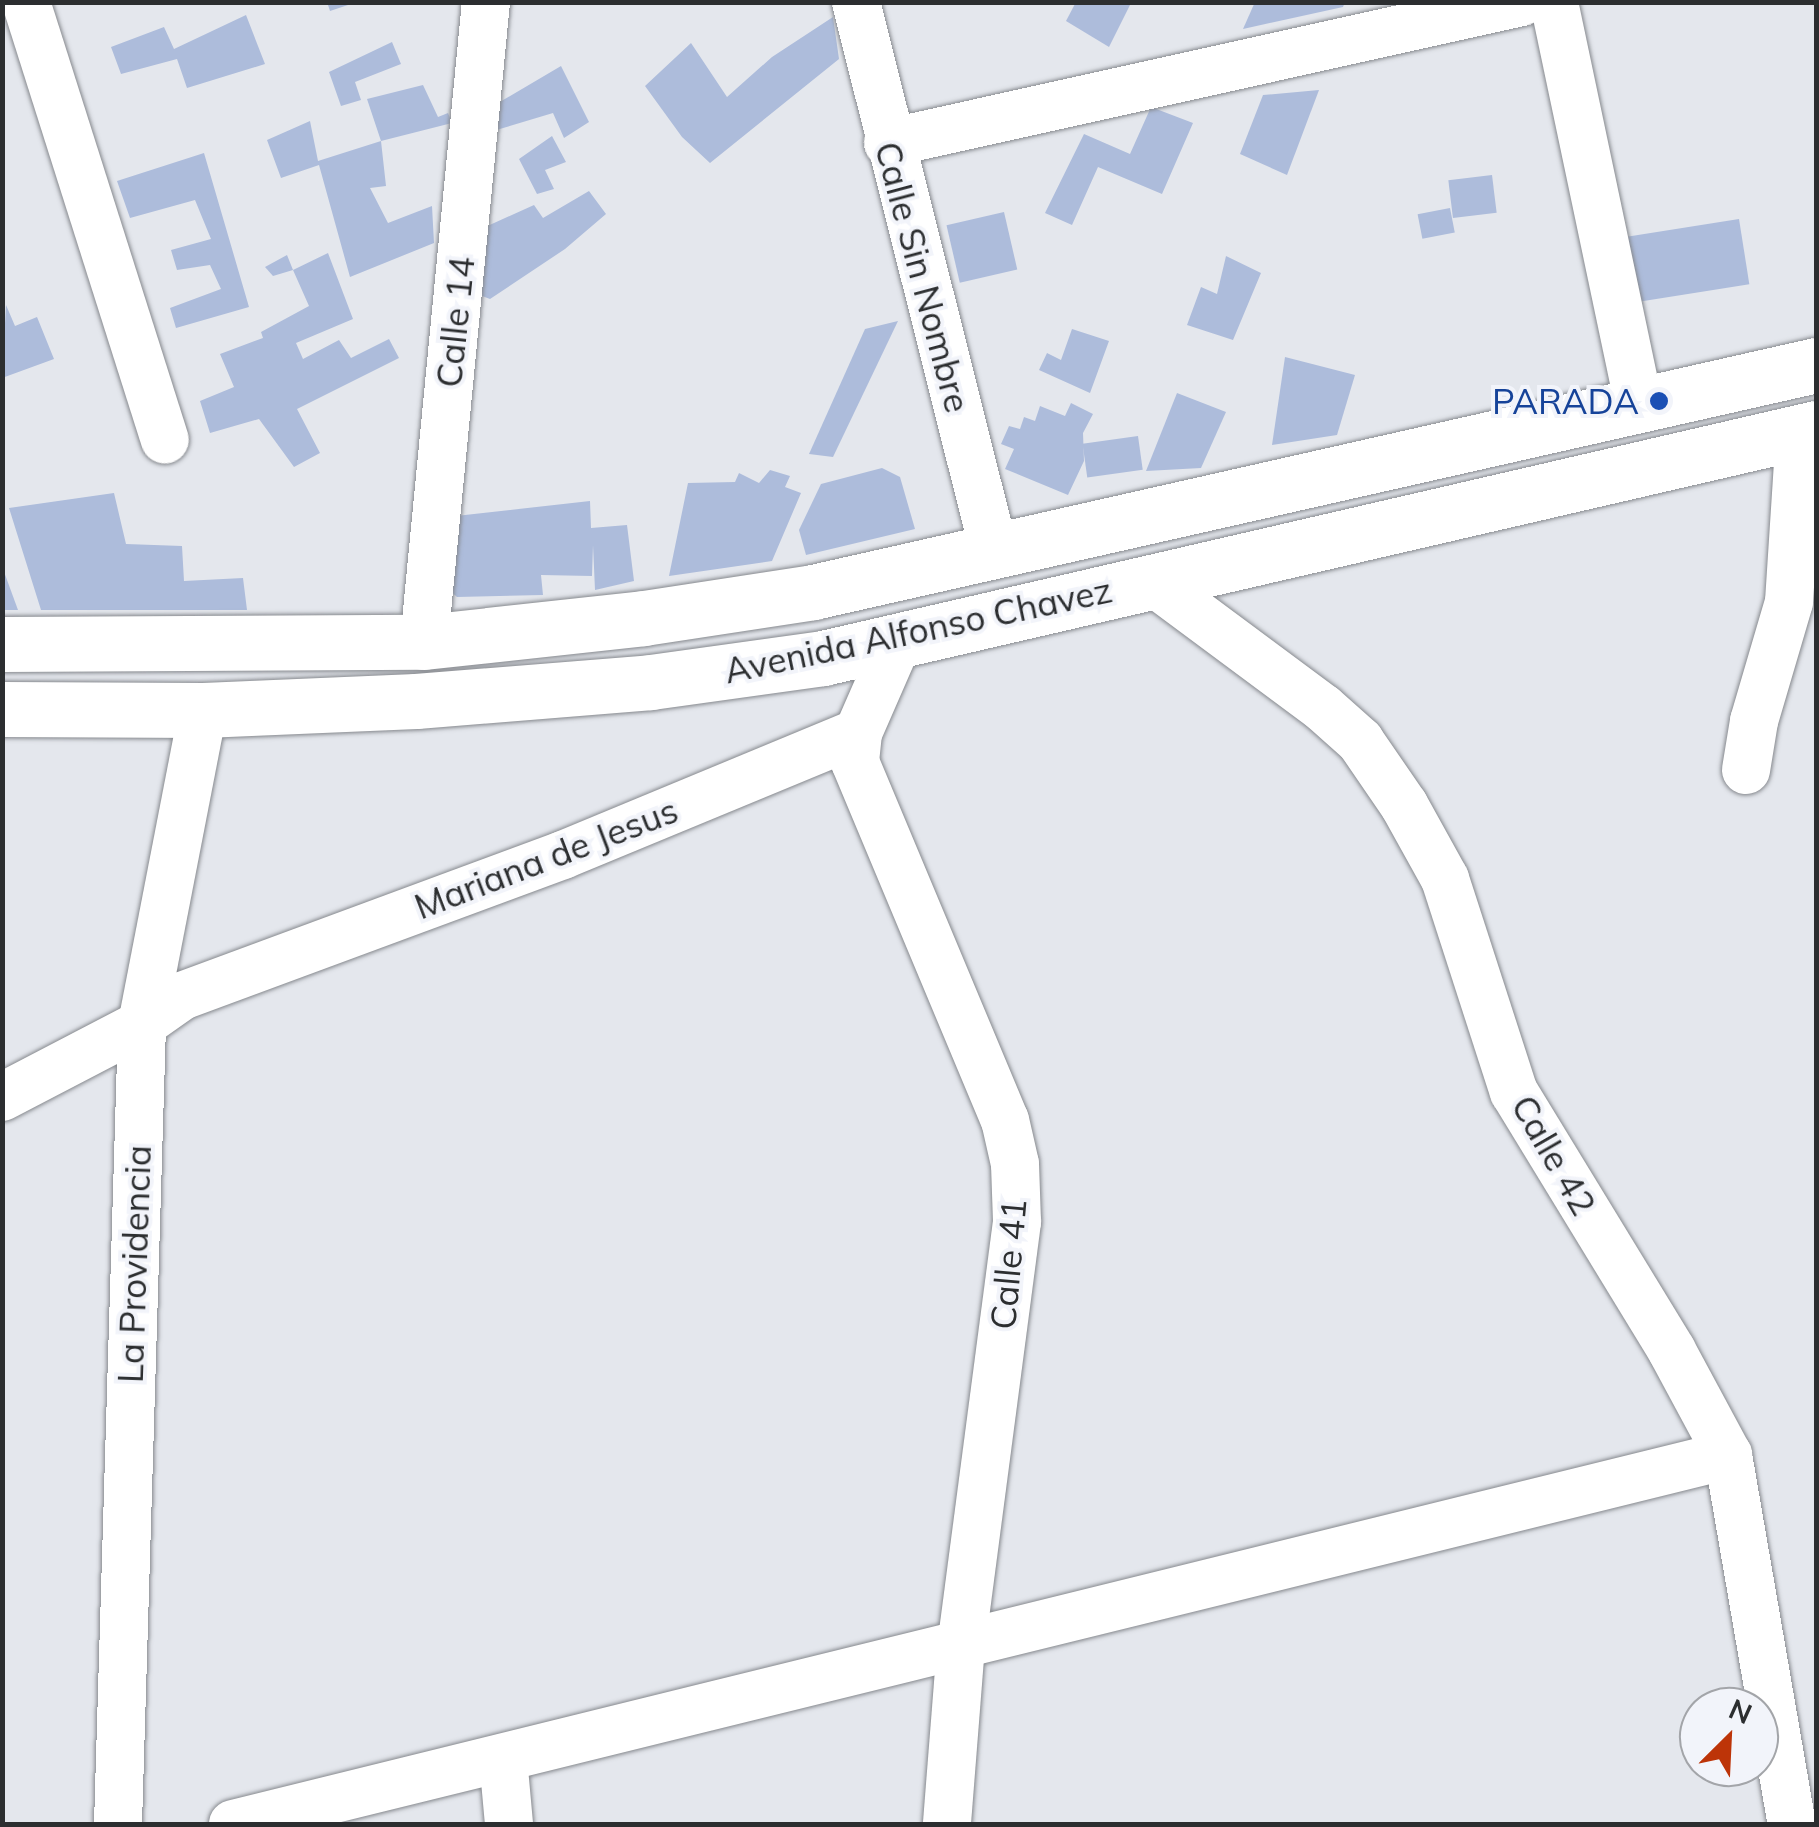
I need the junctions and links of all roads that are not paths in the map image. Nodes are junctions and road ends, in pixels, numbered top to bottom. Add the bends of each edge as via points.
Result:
1 (26, 2) edge
2 (486, 2) edge
3 (856, 2) edge
4 (1522, 2) edge
5 (1554, 2) edge
6 (888, 143) junction
7 (1816, 365) edge
8 (1639, 406) junction
9 (1808, 430) edge
10 (164, 439) dead end
11 (994, 550) junction
12 (1152, 581) junction
13 (899, 639) junction
14 (424, 642) junction
15 (2, 644) edge
16 (2, 709) edge
17 (202, 710) junction
18 (858, 732) junction
19 (1746, 770) dead end
20 (142, 1024) junction
21 (2, 1096) edge
22 (1728, 1455) junction
23 (961, 1646) junction
24 (502, 1758) junction
25 (118, 1824) edge
26 (234, 1824) edge
27 (509, 1824) edge
28 (947, 1824) edge
29 (1792, 1824) edge

1 - 10 street
2 - 14 street, Calle 14
3 - 6 street, Calle Sin Nombre
4 - 6 street
5 - 8 street
6 - 11 street, Calle Sin Nombre
7 - 8 main road, Avenida Alfonso Chavez
8 - 11 main road, Avenida Alfonso Chavez
9 - 12 main road, Avenida Alfonso Chavez
9 - 19 street via 1789,602
11 - 14 main road, Avenida Alfonso Chavez via 814,592
12 - 13 main road, Avenida Alfonso Chavez
12 - 22 street, Calle 42 via 1323,708 1360,741 1404,805 1445,879 1514,1092
13 - 17 main road, Avenida Alfonso Chavez via 824,658 651,682
13 - 18 street
14 - 15 main road, Avenida Alfonso Chavez
16 - 17 main road, Avenida Alfonso Chavez
17 - 20 street, La Providencia
18 - 20 street, Mariana de Jesus via 562,856 182,996
18 - 23 street, Calle 41 via 854,762 1005,1120 1015,1164 1017,1222
20 - 21 street, Mariana de Jesus
20 - 25 street, La Providencia
22 - 23 street
22 - 29 street, Calle 42
23 - 24 street
23 - 28 street, Calle 41
24 - 26 street
24 - 27 street

